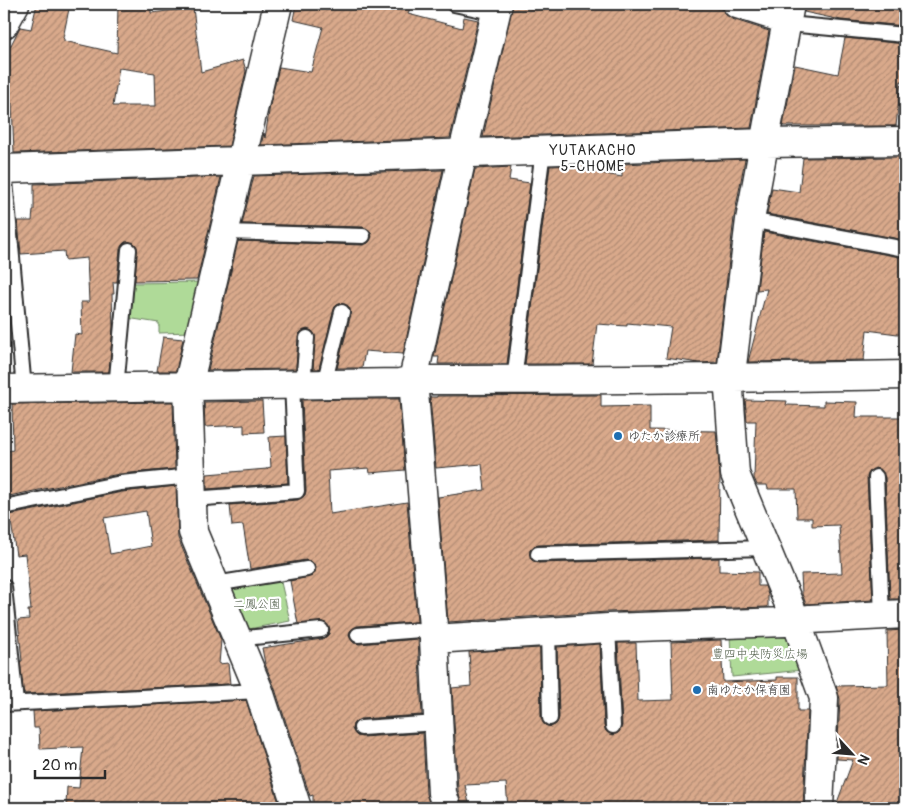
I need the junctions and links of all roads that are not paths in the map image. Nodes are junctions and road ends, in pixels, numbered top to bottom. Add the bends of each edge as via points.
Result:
1 (16, 4) edge
2 (278, 4) edge
3 (454, 4) edge
4 (737, 4) edge
5 (497, 9) edge
6 (789, 12) edge
7 (4, 24) edge
8 (905, 35) edge
9 (905, 141) edge
10 (765, 142) junction
11 (543, 150) junction
12 (463, 152) junction
13 (240, 161) junction
14 (4, 169) edge
15 (750, 220) junction
16 (223, 232) junction
17 (363, 236) dead end
18 (905, 249) edge
19 (129, 250) dead end
20 (342, 312) dead end
21 (307, 338) dead end
22 (905, 376) edge
23 (729, 379) junction
24 (413, 380) junction
25 (514, 380) junction
26 (306, 384) junction
27 (188, 386) junction
28 (116, 388) junction
29 (14, 389) edge
30 (876, 477) dead end
31 (192, 488) junction
32 (4, 507) edge
33 (766, 548) junction
34 (538, 554) dead end
35 (307, 569) dead end
36 (215, 584) junction
37 (4, 586) edge
38 (894, 615) edge
39 (796, 621) junction
40 (608, 628) junction
41 (321, 630) dead end
42 (548, 631) junction
43 (433, 634) junction
44 (358, 635) dead end
45 (238, 639) junction
46 (259, 691) junction
47 (10, 703) edge
48 (550, 718) dead end
49 (438, 723) junction
50 (613, 726) dead end
51 (361, 728) dead end
52 (297, 808) edge
53 (447, 808) edge
54 (819, 808) edge

1 - 7 street
2 - 13 street
3 - 5 lane
4 - 6 street
5 - 12 street
6 - 8 lane via 799,25
6 - 10 street
9 - 10 street
10 - 11 street
10 - 15 street
11 - 12 street
11 - 25 lane
12 - 13 street
12 - 24 street
13 - 14 street
13 - 16 street
14 - 29 lane
15 - 18 lane
15 - 23 street
16 - 17 lane
16 - 27 street
19 - 28 lane
20 - 26 lane
21 - 26 lane
22 - 23 street
23 - 25 street
23 - 33 street via 735,474
24 - 25 street
24 - 26 street via 400,383
24 - 43 street
26 - 27 street
26 - 31 lane via 297,491
27 - 28 street
27 - 31 street
28 - 29 street
30 - 38 lane
31 - 32 lane via 121,483
31 - 36 street via 194,532
33 - 34 lane
33 - 39 street
35 - 36 lane
36 - 45 street
37 - 47 lane
38 - 39 street
39 - 40 street
39 - 54 street via 824,698
40 - 42 street
40 - 50 lane
41 - 45 lane
42 - 43 street
42 - 48 lane
43 - 44 lane
43 - 49 street
45 - 46 street
46 - 47 lane
46 - 52 street
49 - 51 lane
49 - 53 street via 442,793

